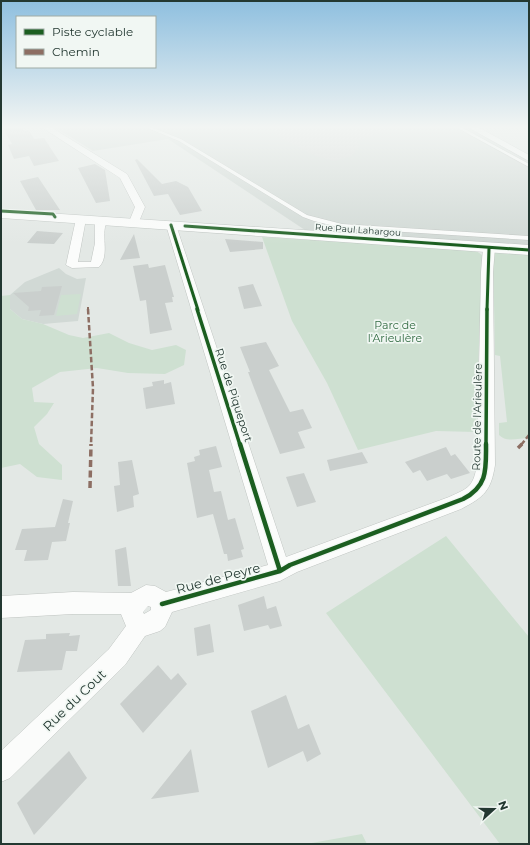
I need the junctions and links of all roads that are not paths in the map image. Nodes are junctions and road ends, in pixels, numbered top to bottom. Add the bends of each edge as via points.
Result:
1 (107, 165) edge
2 (223, 165) edge
3 (1, 214) edge
4 (82, 219) junction
5 (103, 220) junction
6 (134, 222) junction
7 (171, 225) junction
8 (529, 238) edge
9 (489, 248) junction
10 (529, 250) edge
11 (280, 571) junction
12 (1, 607) edge
13 (137, 614) junction
14 (1, 769) edge

1 - 6 street via 124,176 140,207
2 - 8 lane via 316,220 342,226
3 - 4 street, Rue Paul Lahargou
4 - 5 street, Rue Paul Lahargou
4 - 5 street via 72,265 97,263 100,223
5 - 6 street, Rue Paul Lahargou
6 - 7 street, Rue Paul Lahargou
7 - 9 street, Rue Paul Lahargou
7 - 11 street, Rue de Piqueport
9 - 10 street, Rue Paul Lahargou
9 - 11 street, Route de l'Arieulère via 486,465 483,484 476,492 455,503
11 - 13 street, Rue de Peyre via 162,604 153,595 146,595
12 - 13 street, Rue de Peyre via 73,602
13 - 14 street, Rue du Cout via 117,658

